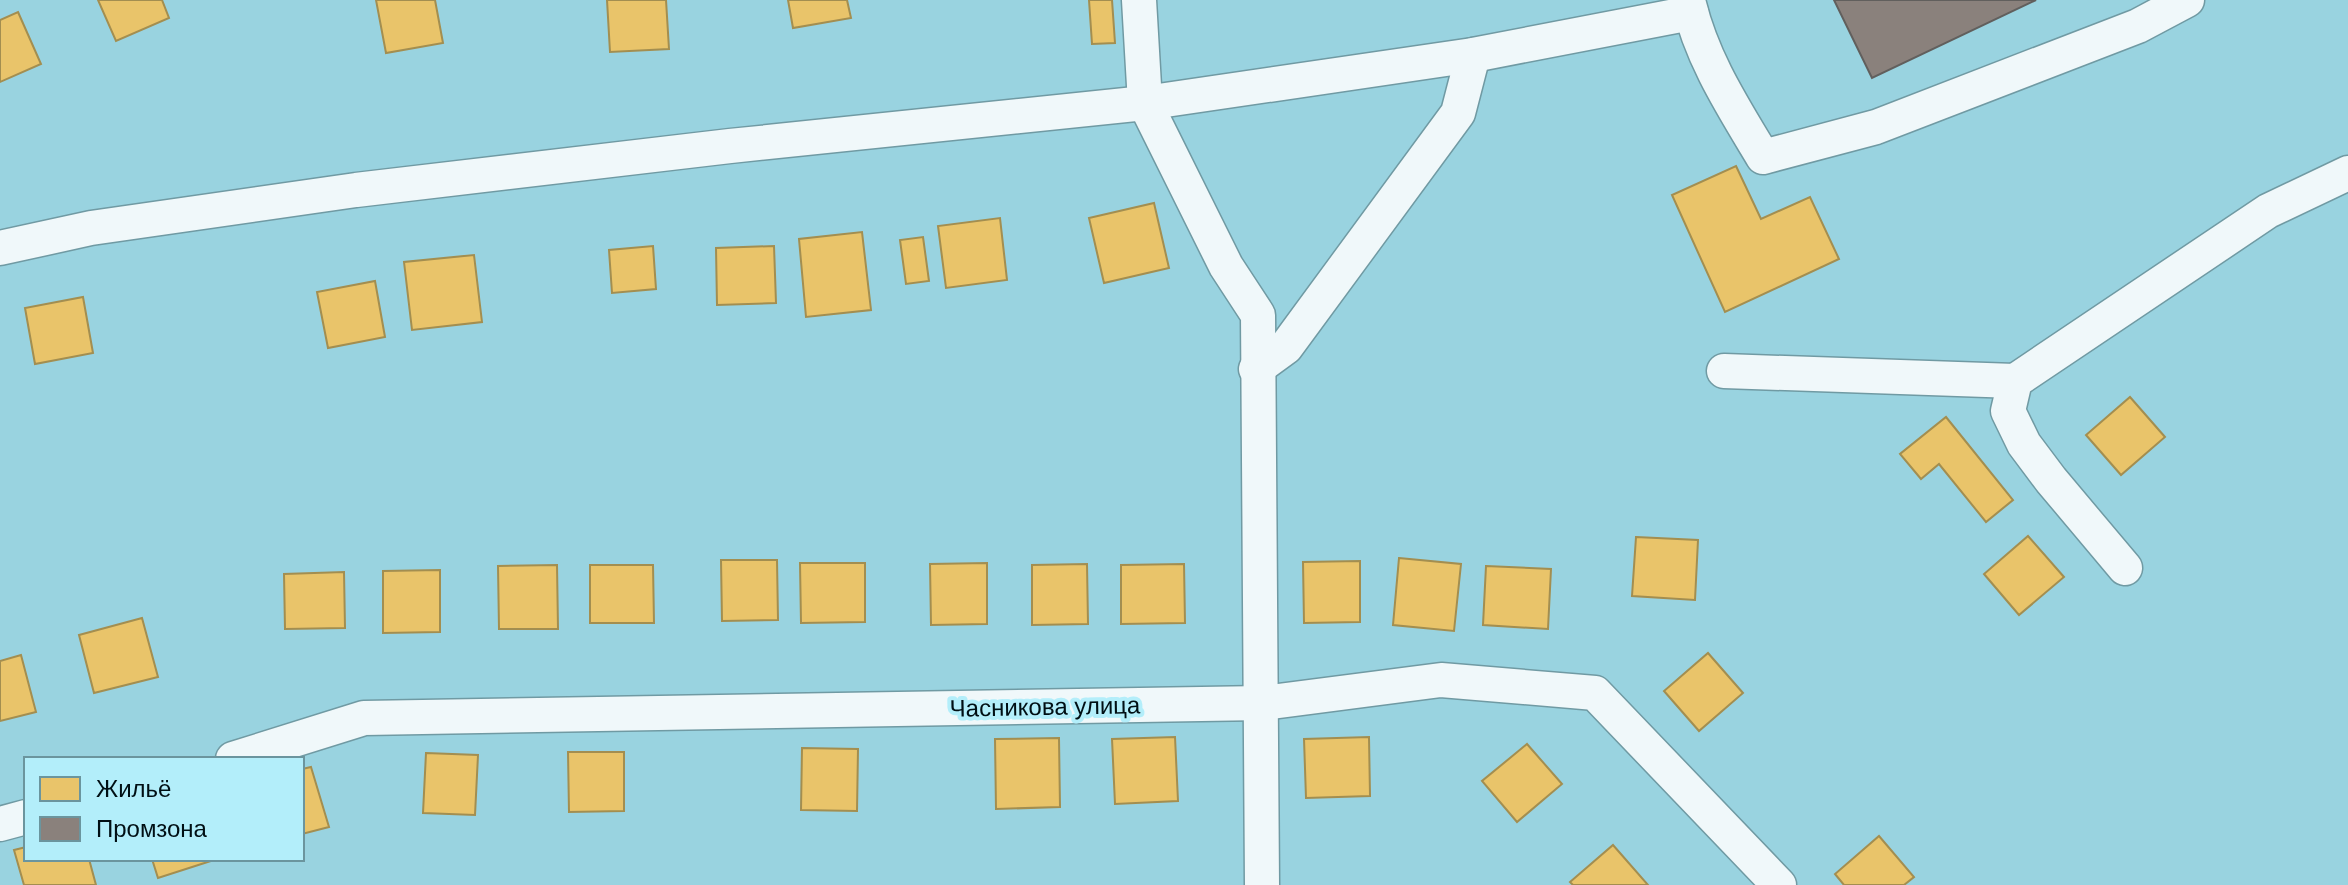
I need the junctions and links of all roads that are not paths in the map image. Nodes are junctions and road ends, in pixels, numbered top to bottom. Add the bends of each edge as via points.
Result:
1 (1139, 0) edge
2 (2187, 0) edge
3 (1690, 6) edge
4 (1473, 55) junction
5 (1145, 103) junction
6 (2348, 173) edge
7 (0, 248) edge
8 (1256, 369) junction
9 (1724, 371) dead end
10 (2015, 381) junction
11 (2125, 568) dead end
12 (1263, 703) junction
13 (239, 757) edge
14 (24, 818) edge
15 (0, 824) edge
16 (1262, 885) edge
17 (1779, 885) edge

1 - 5 street
2 - 3 street via 2138,26 1876,127 1763,157 1704,53
3 - 4 street
4 - 5 street
4 - 8 street via 1458,113 1286,347
5 - 7 street via 356,190 91,228
5 - 8 street via 1226,266 1258,315
6 - 10 street via 2268,211
8 - 12 street
9 - 10 street
10 - 11 street via 2008,411 2024,444
12 - 13 street, Часникова улица via 364,718
12 - 16 street
12 - 17 street, Часникова улица via 1441,680 1595,693
14 - 15 street

